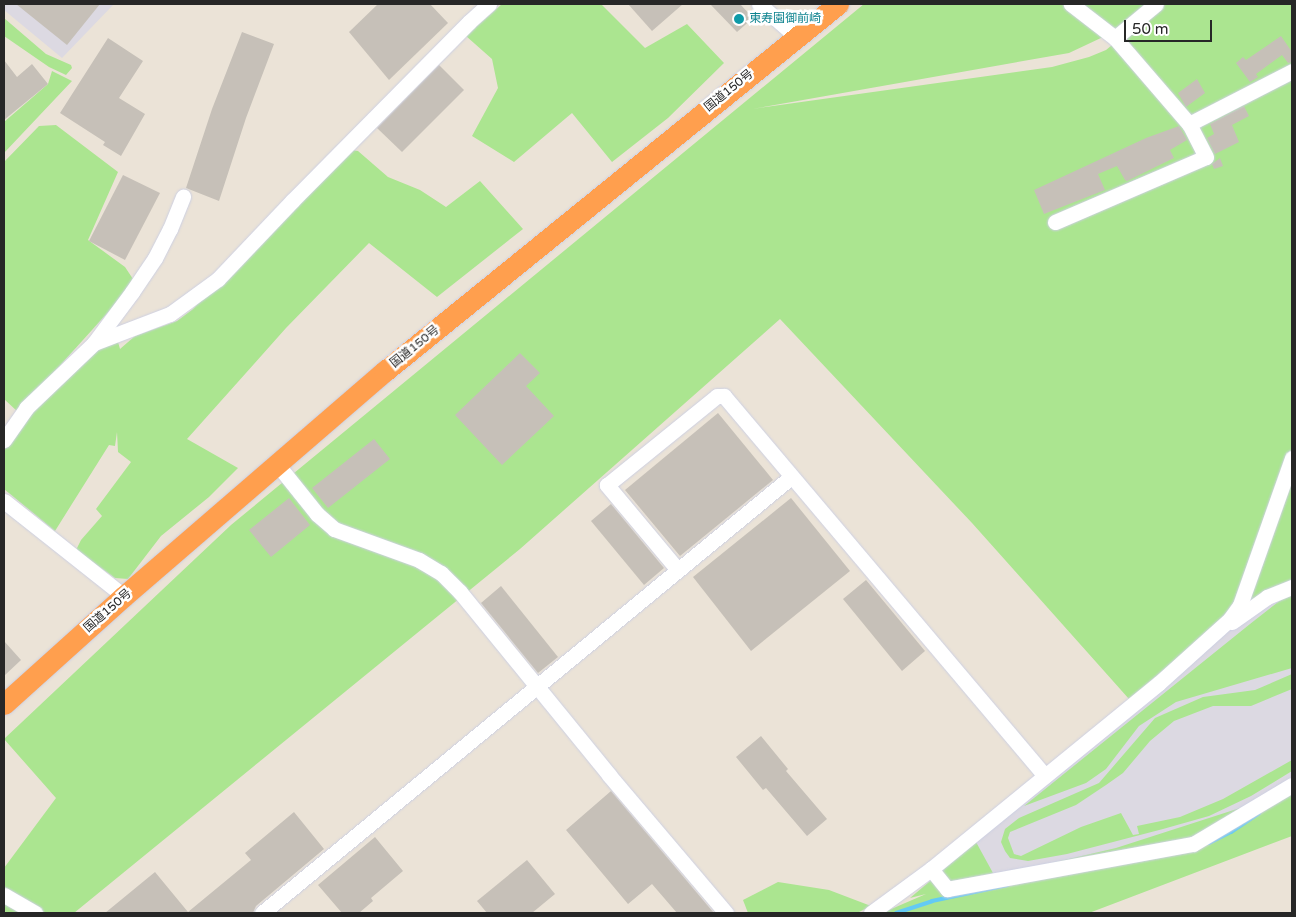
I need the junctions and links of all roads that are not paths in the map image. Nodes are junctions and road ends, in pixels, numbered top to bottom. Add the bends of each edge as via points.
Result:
1 (489, 4) edge
2 (759, 4) edge
3 (838, 4) edge
4 (1071, 4) edge
5 (1156, 4) edge
6 (797, 37) junction
7 (1115, 38) junction
8 (1292, 71) edge
9 (1188, 124) junction
10 (183, 198) dead end
11 (1055, 222) dead end
12 (94, 342) junction
13 (4, 440) edge
14 (1292, 458) edge
15 (278, 464) junction
16 (791, 477) junction
17 (4, 501) edge
18 (678, 570) junction
19 (1292, 587) edge
20 (124, 596) junction
21 (1215, 635) junction
22 (537, 687) junction
23 (4, 704) edge
24 (1045, 776) junction
25 (1292, 785) edge
26 (931, 869) junction
27 (4, 895) edge
28 (35, 913) edge
29 (262, 913) edge
30 (726, 913) edge
31 (871, 913) edge

1 - 12 street via 218,279 170,314
2 - 6 street
3 - 6 highway, 国道150号
4 - 7 street
5 - 7 street
6 - 15 highway, 国道150号 via 385,371
7 - 9 street
8 - 9 street
9 - 11 street via 1206,157
10 - 12 street via 155,258
12 - 13 street via 26,408
14 - 21 street via 1240,605
15 - 20 highway, 国道150号
15 - 22 street via 317,514 334,529 419,560 441,573
16 - 18 street
16 - 18 street via 724,396 717,396 608,485
16 - 24 street
17 - 20 street
18 - 22 street
19 - 21 street via 1267,597
20 - 23 highway, 国道150号
21 - 24 street
22 - 29 street
22 - 30 street
24 - 26 street
25 - 26 street via 1193,844 947,889
26 - 31 street
27 - 28 street

